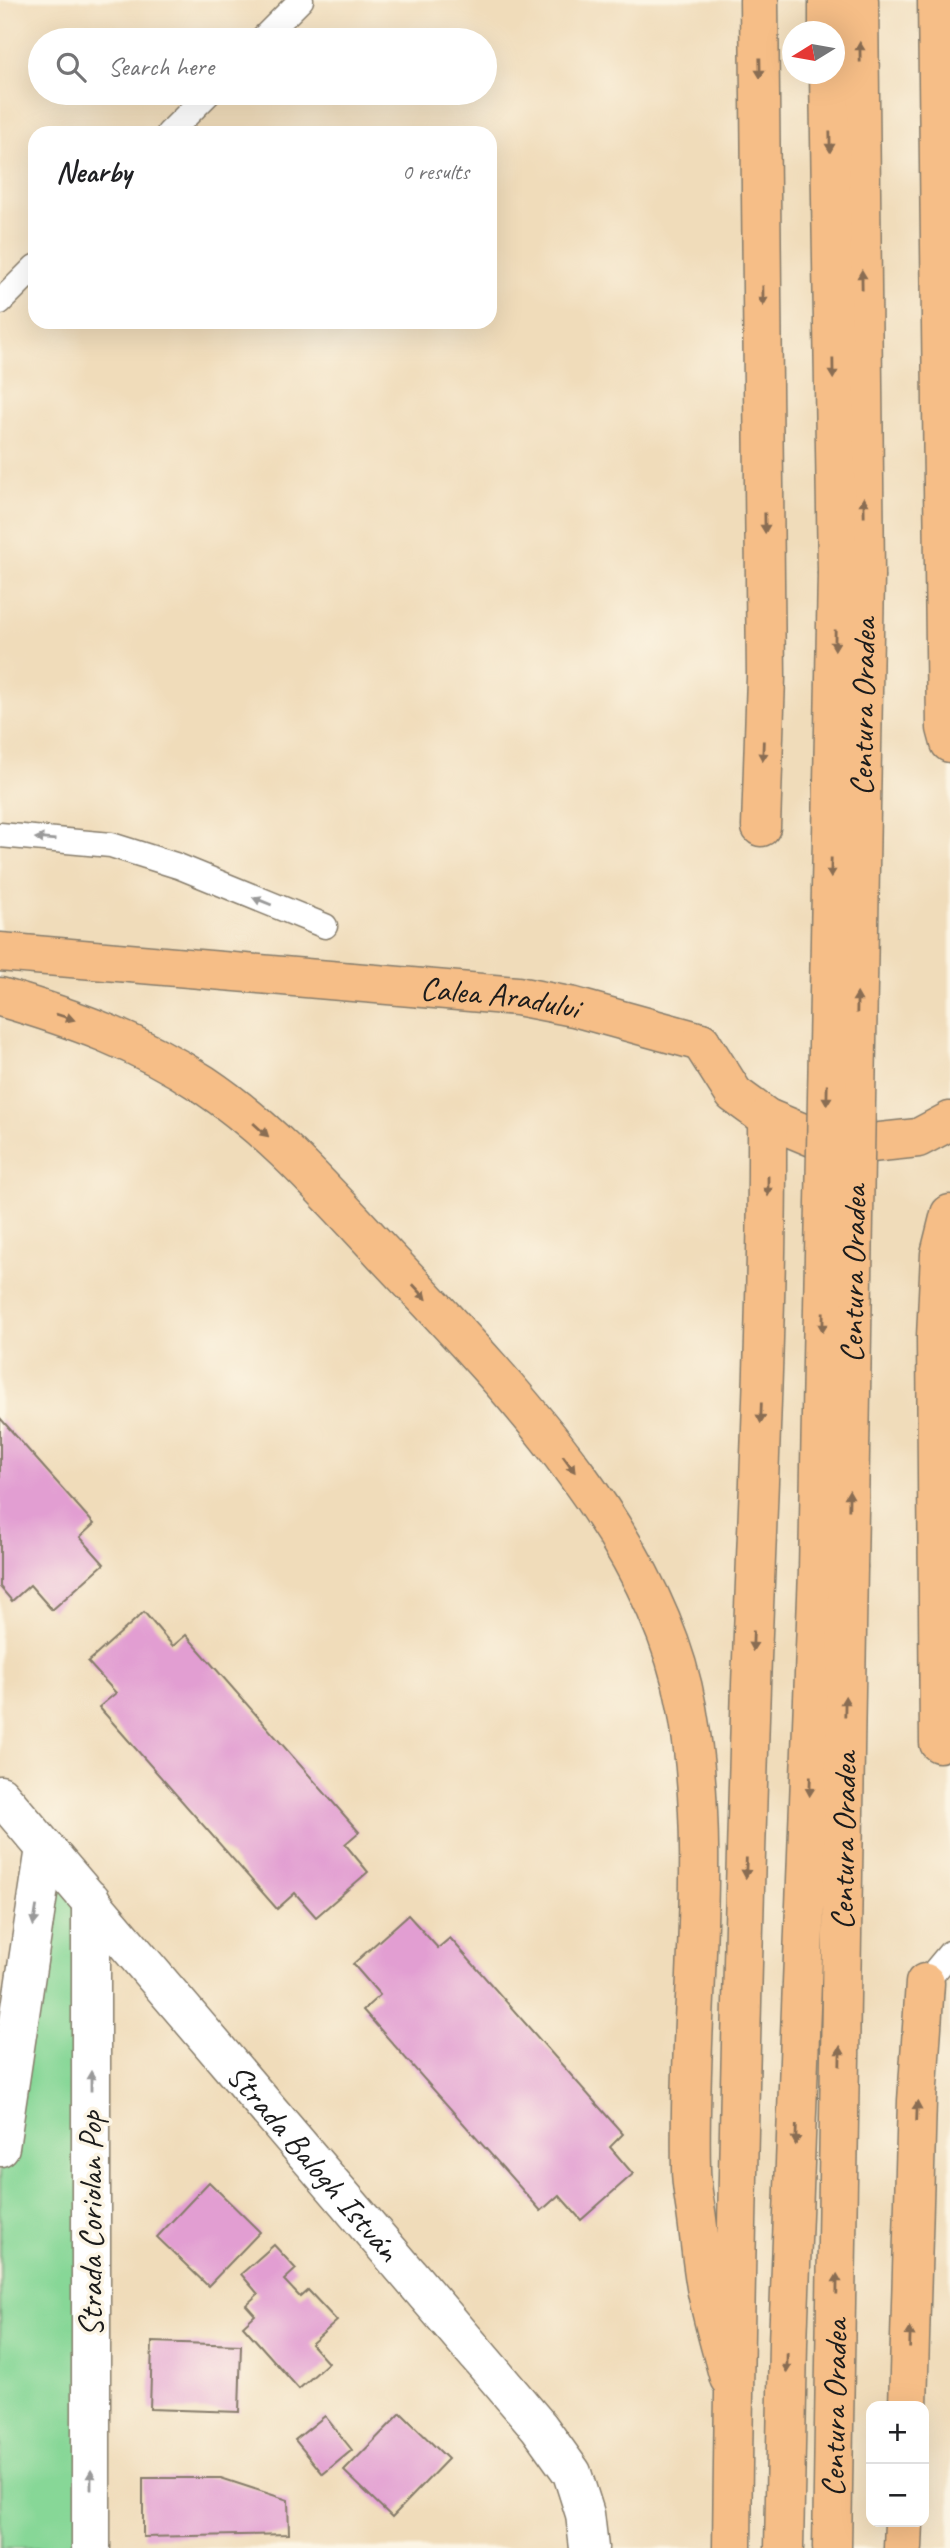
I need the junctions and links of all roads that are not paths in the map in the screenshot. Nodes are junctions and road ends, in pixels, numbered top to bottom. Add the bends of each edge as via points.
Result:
1 (301, 0) edge
2 (760, 0) edge
3 (828, 0) edge
4 (859, 0) edge
5 (937, 0) edge
6 (828, 21) edge
7 (273, 28) edge
8 (829, 84) edge
9 (197, 105) edge
10 (176, 126) edge
11 (28, 274) edge
12 (0, 302) edge
13 (851, 574) junction
14 (950, 743) edge
15 (761, 827) dead end
16 (0, 835) edge
17 (0, 924) edge
18 (326, 926) dead end
19 (0, 952) edge
20 (71, 958) junction
21 (0, 997) edge
22 (768, 1118) junction
23 (950, 1121) edge
24 (950, 1214) edge
25 (833, 1569) junction
26 (944, 1749) edge
27 (0, 1795) edge
28 (45, 1848) junction
29 (91, 1900) junction
30 (950, 1953) edge
31 (925, 1983) joint
32 (0, 2147) edge
33 (734, 2396) junction
34 (908, 2401) edge
35 (904, 2527) edge
36 (91, 2548) edge
37 (589, 2548) edge
38 (732, 2548) edge
39 (784, 2548) edge
40 (832, 2548) edge
41 (903, 2548) edge

1 - 7 lane
2 -> 15 main road via 766,677
3 - 6 main road
13 -> 4 main road, Centura Oradea
5 - 14 main road via 946,727
8 -> 13 main road, Centura Oradea
9 - 10 lane
11 - 12 lane
13 - 25 main road, Centura Oradea, bridge
18 -> 16 lane via 178,866 111,845
17 - 20 main road
19 - 20 main road, Calea Aradului
20 - 22 main road, Calea Aradului via 517,996 573,1006 701,1042 734,1094
21 -> 33 main road via 71,1018 163,1060 243,1113 293,1158 447,1320 567,1460 610,1524 649,1595 682,1683 696,1778 699,1839 691,2171 706,2287
22 - 23 main road, Calea Aradului via 822,1141 852,1145 918,1138
22 -> 33 main road
24 - 26 main road via 940,1254 936,1337
25 -> 39 main road, Centura Oradea via 788,2343
40 -> 25 main road, Centura Oradea
27 - 28 street, Strada Balogh István
28 - 29 street, Strada Balogh István
28 -> 32 street
36 -> 29 street, Strada Coriolan Pop
29 - 37 street, Strada Balogh István via 539,2427 572,2473 585,2514
30 - 31 lane
34 -> 31 main road
33 - 38 main road
35 - 41 main road

